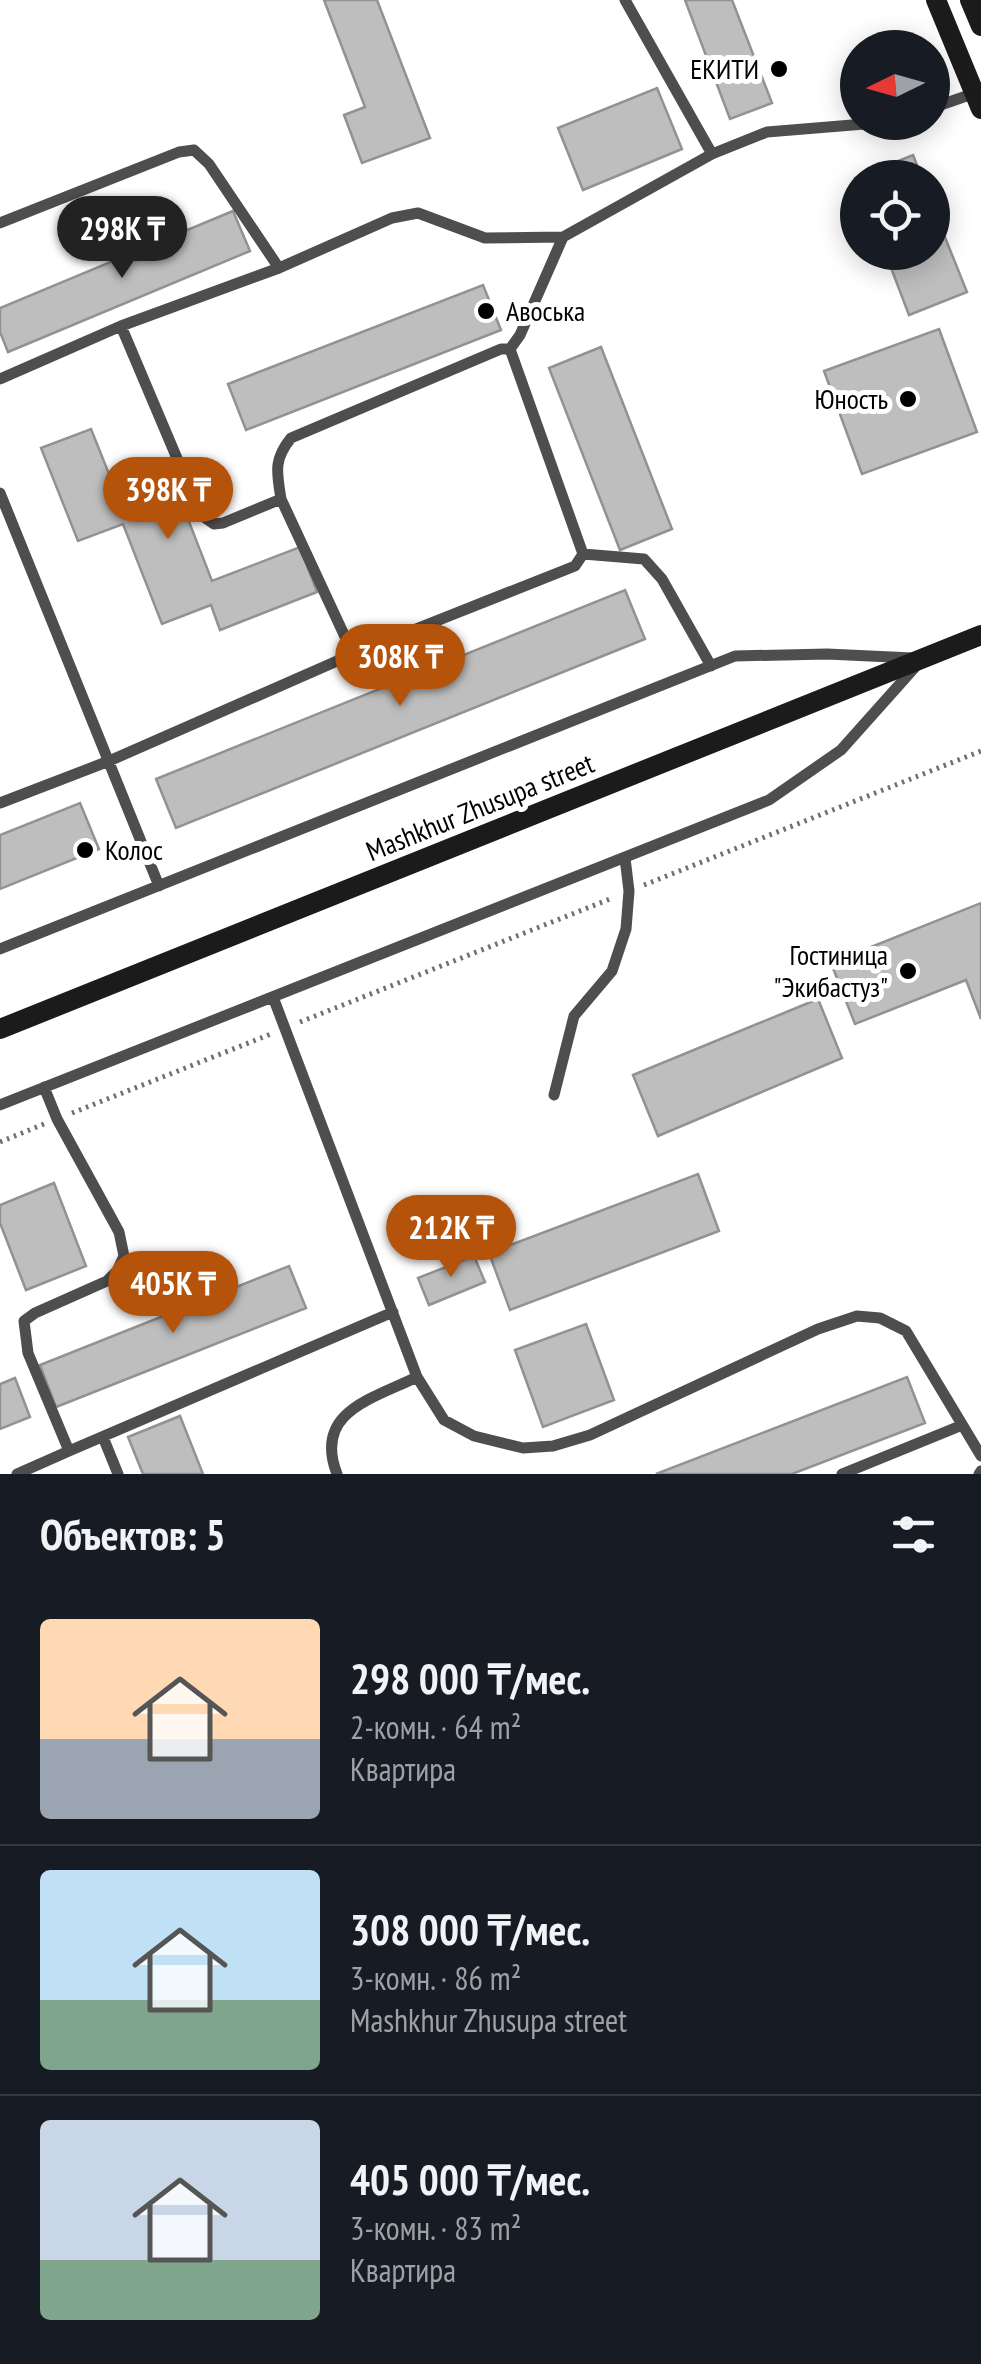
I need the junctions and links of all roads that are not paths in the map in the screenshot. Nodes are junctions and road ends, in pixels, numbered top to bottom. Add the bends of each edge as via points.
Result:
1 (625, 0) edge
2 (936, 0) edge
3 (970, 0) edge
4 (981, 26) edge
5 (978, 101) edge
6 (950, 105) edge
7 (840, 126) edge
8 (712, 154) junction
9 (0, 223) edge
10 (563, 237) junction
11 (280, 268) junction
12 (121, 326) junction
13 (510, 348) junction
14 (0, 379) edge
15 (0, 492) edge
16 (282, 499) junction
17 (583, 554) junction
18 (981, 635) edge
19 (353, 654) junction
20 (922, 659) junction
21 (711, 666) junction
22 (108, 762) junction
23 (0, 802) edge
24 (625, 858) junction
25 (159, 886) junction
26 (0, 949) edge
27 (273, 997) junction
28 (0, 1030) edge
29 (44, 1087) junction
30 (554, 1095) dead end
31 (0, 1105) edge
32 (394, 1312) junction
33 (416, 1377) junction
34 (960, 1426) junction
35 (103, 1437) junction
36 (69, 1452) junction
37 (981, 1456) edge
38 (17, 1474) edge
39 (118, 1474) edge
40 (336, 1474) edge
41 (842, 1474) edge

1 - 8 lane
2 - 5 main road
3 - 4 main road
5 - 6 lane
7 - 8 lane via 767,132
8 - 10 lane
9 - 11 lane via 194,150
10 - 11 lane via 486,238 418,213
10 - 13 lane
11 - 12 lane
12 - 14 lane
12 - 16 lane via 201,515 223,523
13 - 16 lane via 291,438 279,453
13 - 17 lane
15 - 22 lane
16 - 19 lane
17 - 19 lane via 575,566
17 - 21 lane via 644,559 662,578
18 - 20 main road, Mashkhur Zhusupa street
19 - 22 lane
20 - 21 lane via 735,656
20 - 24 lane via 841,750 769,800
20 - 28 main road, Mashkhur Zhusupa street
21 - 25 lane
22 - 23 lane
22 - 25 lane
24 - 27 lane
24 - 30 lane via 626,929 612,972 574,1016
25 - 26 lane
27 - 29 lane
27 - 32 lane
29 - 31 lane
29 - 36 lane via 119,1232 124,1256 107,1281 24,1321 28,1353
32 - 33 lane
32 - 35 lane
33 - 34 lane via 444,1420 474,1436 523,1448 553,1446 818,1329 857,1316 880,1318 906,1331
33 - 40 lane via 348,1411 331,1431
34 - 37 lane
34 - 41 lane
35 - 36 lane
35 - 39 lane
36 - 38 lane

